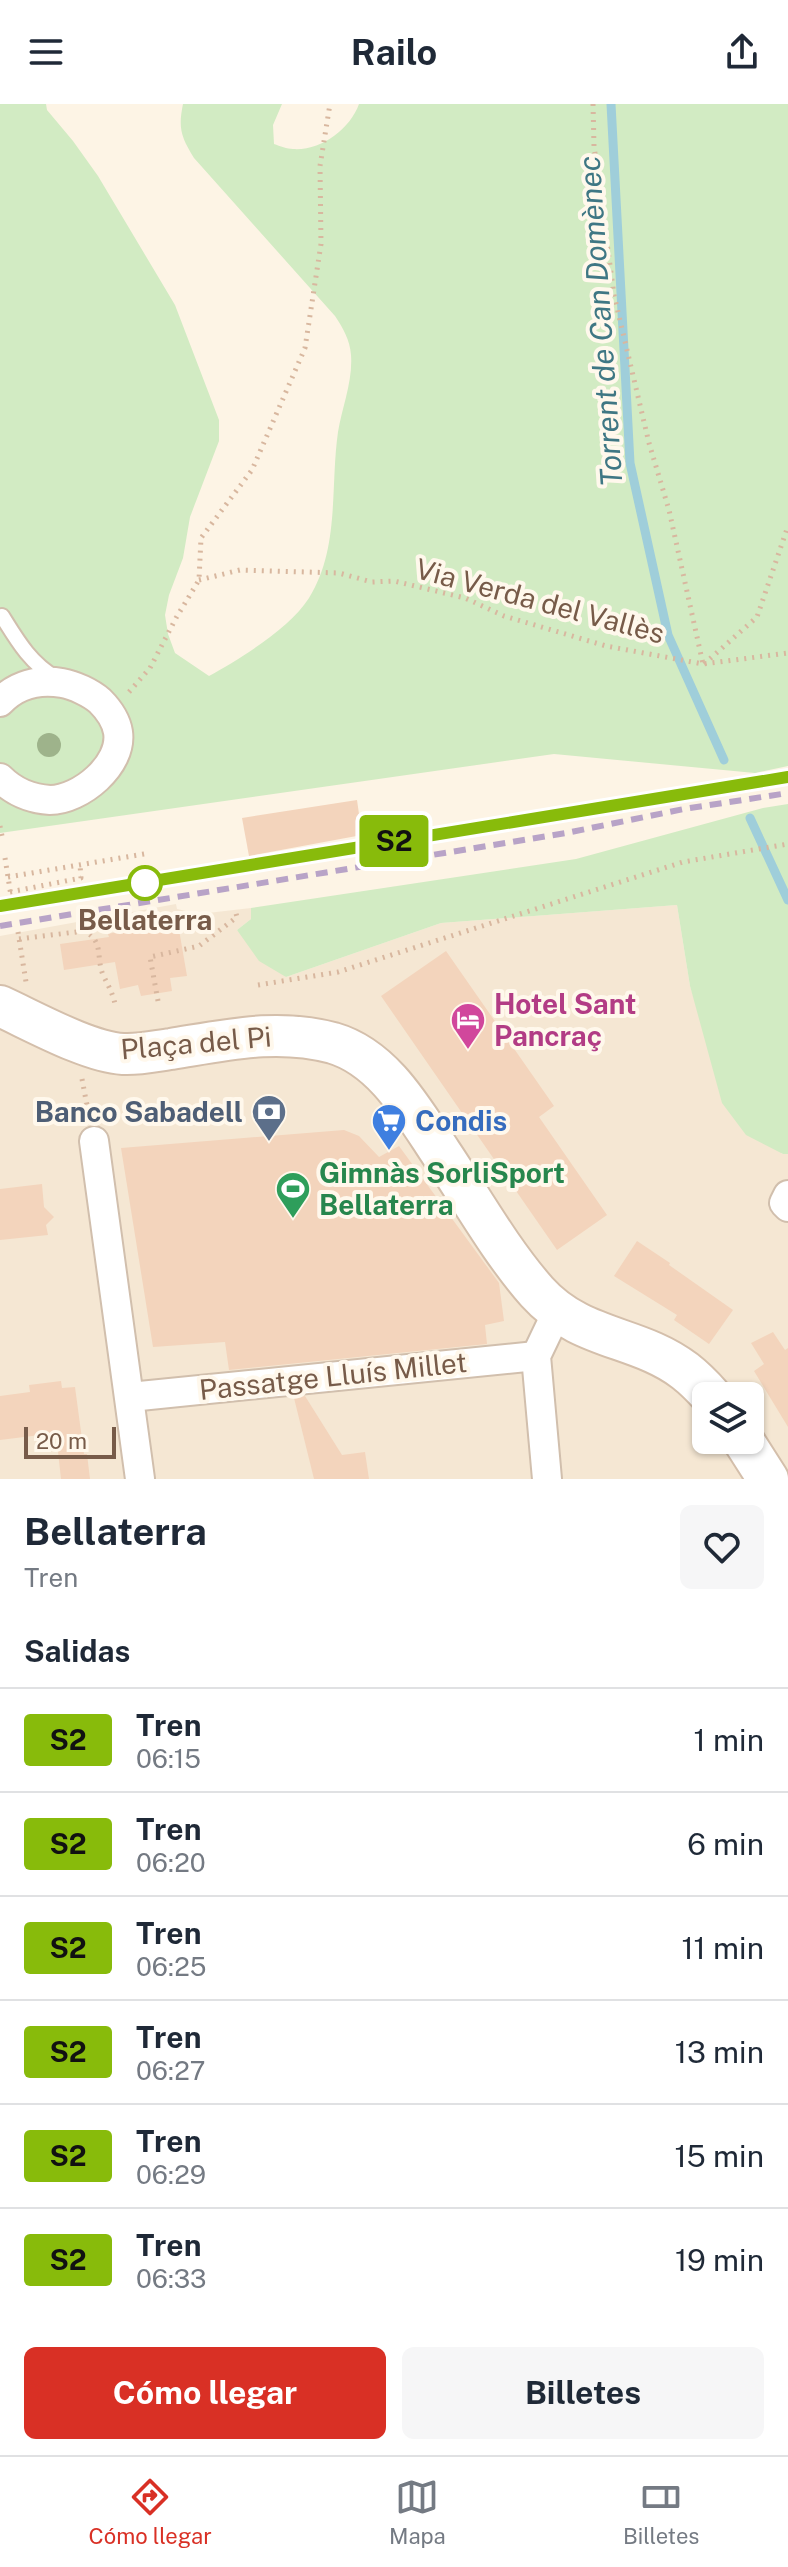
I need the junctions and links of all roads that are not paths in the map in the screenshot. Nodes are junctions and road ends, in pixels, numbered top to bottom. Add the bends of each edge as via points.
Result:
1 (1, 609) edge
2 (0, 633) edge
3 (63, 683) junction
4 (0, 702) edge
5 (0, 778) edge
6 (13, 994) edge
7 (94, 1141) road end
8 (788, 1195) edge
9 (788, 1207) edge
10 (557, 1312) junction
11 (536, 1356) junction
12 (696, 1382) edge
13 (130, 1397) junction
14 (752, 1454) edge
15 (140, 1479) edge
16 (547, 1479) edge
17 (768, 1479) edge

1 - 2 lane
1 - 3 lane via 22,649
3 - 4 street via 20,687
3 - 5 street via 94,695 111,712 118,733 107,767 91,783 52,800 10,788
6 - 10 street, Plaça del Pi via 74,1039 121,1055 287,1034 351,1051 390,1080 513,1260
7 - 13 street
8 - 9 street
10 - 11 street
10 - 12 street via 672,1363
11 - 13 street, Passatge Lluís Millet
11 - 16 street
13 - 15 street
14 - 17 street

